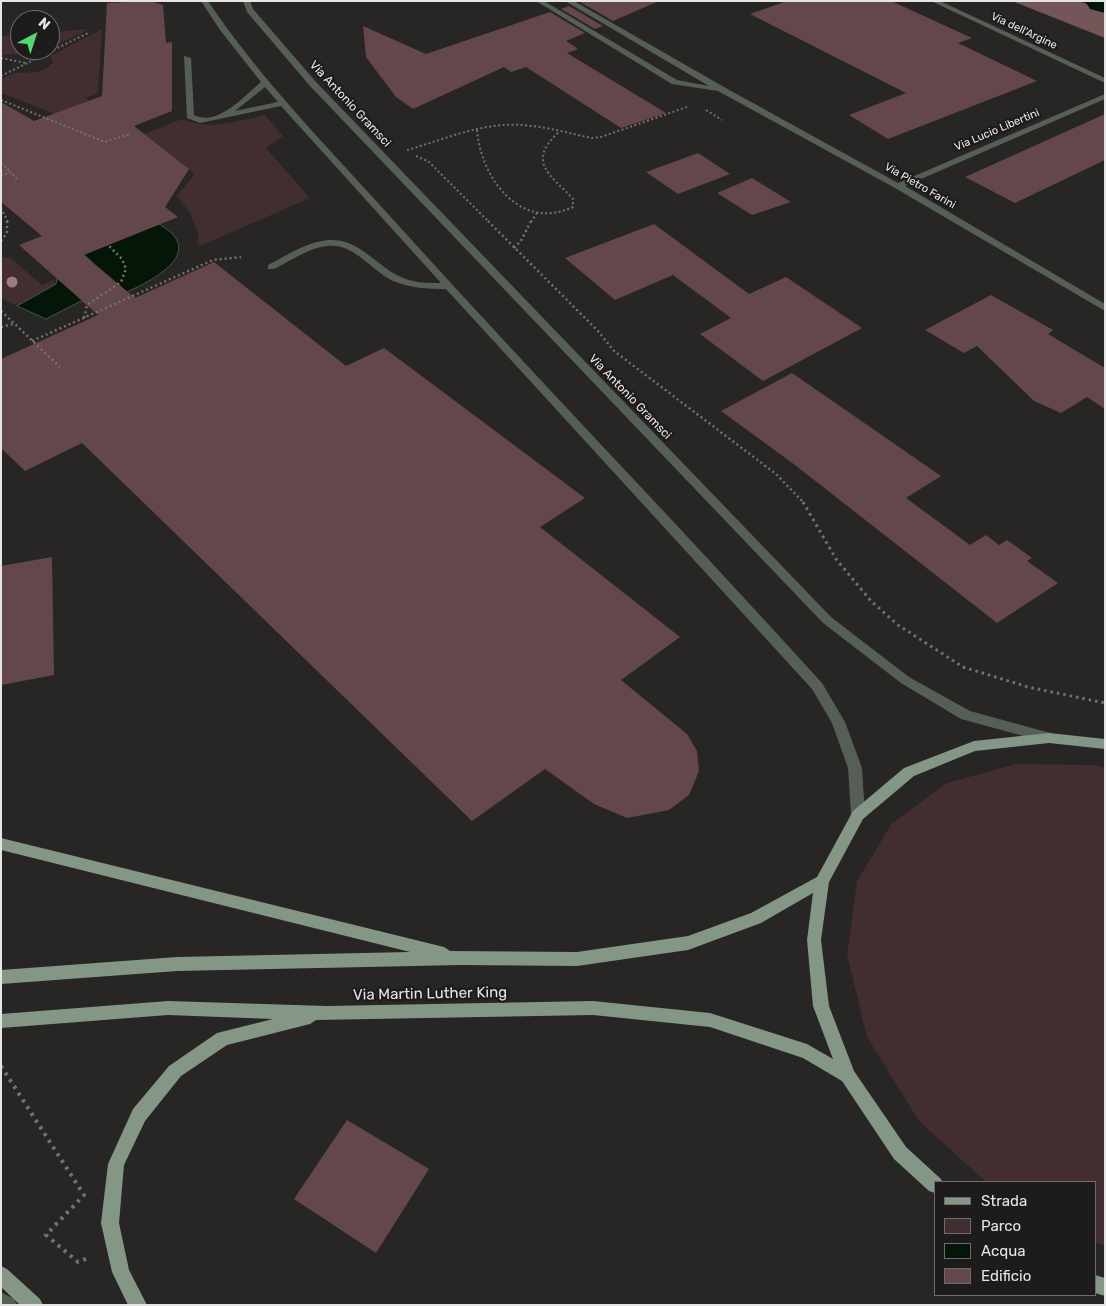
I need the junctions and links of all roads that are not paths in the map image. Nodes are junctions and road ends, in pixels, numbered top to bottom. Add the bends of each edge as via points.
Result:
1 (204, 1) edge
2 (246, 1) edge
3 (540, 1) edge
4 (568, 1) edge
5 (934, 1) edge
6 (186, 58) dead end
7 (1105, 81) edge
8 (266, 82) junction
9 (721, 89) junction
10 (1105, 96) edge
11 (284, 103) junction
12 (224, 116) junction
13 (898, 186) junction
14 (271, 266) dead end
15 (448, 286) junction
16 (1105, 308) edge
17 (1049, 738) junction
18 (1105, 744) edge
19 (858, 815) junction
20 (1, 844) edge
21 (822, 881) junction
22 (460, 958) junction
23 (1, 977) edge
24 (326, 1013) junction
25 (1, 1021) edge
26 (848, 1076) junction
27 (934, 1185) edge
28 (1, 1275) edge
29 (1, 1301) edge
30 (8, 1305) edge
31 (34, 1305) edge
32 (138, 1305) edge

1 - 8 street via 228,37
2 - 17 street, Via Antonio Gramsci via 250,10 313,84 826,620 905,680 966,715
3 - 9 street, Via Pietro Farini via 675,82
4 - 9 street, Via Pietro Farini
5 - 7 street, Via dell'Argine
6 - 12 street via 190,116 200,121
8 - 11 street
8 - 12 street
9 - 13 street, Via Pietro Farini
10 - 13 street, Via Lucio Libertini
11 - 12 street
11 - 15 street
13 - 16 street, Via Pietro Farini
14 - 15 street via 312,248 343,243 358,249 393,278 414,285
15 - 19 street via 817,686 838,722 855,768
17 - 18 main road
17 - 19 main road via 974,746 909,772
19 - 21 main road
20 - 22 main road
21 - 22 main road via 756,918 688,943 577,959
21 - 26 main road via 814,940 821,1006
22 - 23 main road via 177,964
24 - 25 main road, Via Martin Luther King via 168,1008
24 - 26 main road, Via Martin Luther King via 593,1008 710,1020 807,1052
24 - 32 main road via 223,1038 175,1071 139,1114 116,1164 110,1223 121,1272
26 - 27 main road via 900,1153
28 - 31 main road
29 - 30 street

